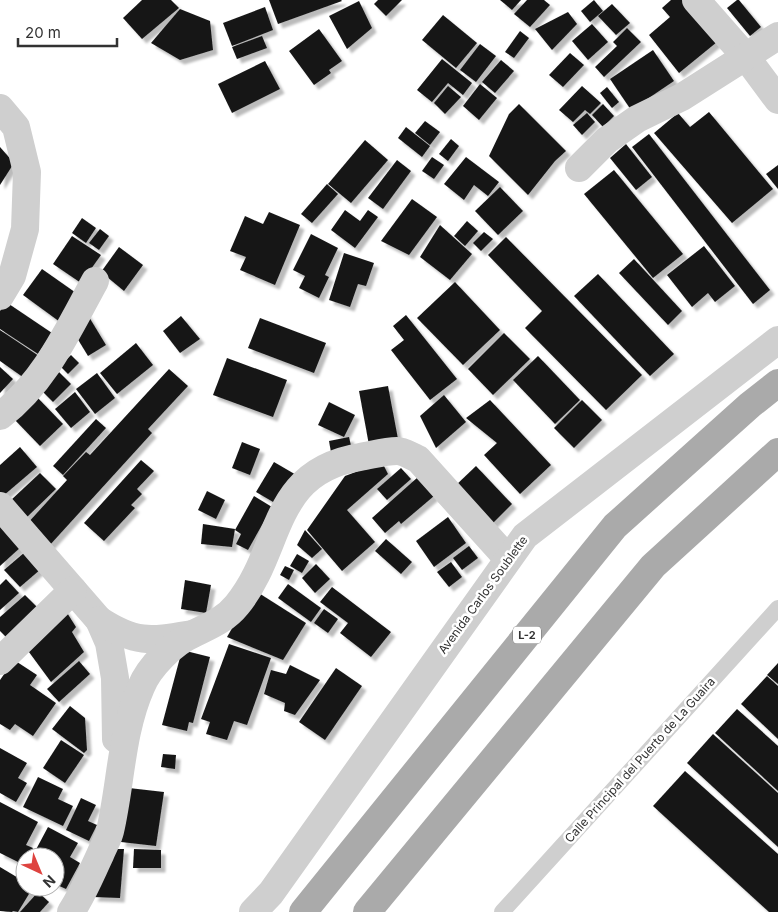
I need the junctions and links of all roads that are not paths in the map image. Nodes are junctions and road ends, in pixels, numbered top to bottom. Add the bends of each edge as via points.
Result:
1 (696, 0) edge
2 (778, 36) edge
3 (746, 57) junction
4 (778, 100) edge
5 (0, 108) edge
6 (579, 168) dead end
7 (95, 282) dead end
8 (0, 296) edge
9 (778, 340) edge
10 (778, 383) edge
11 (0, 416) edge
12 (778, 452) edge
13 (0, 506) edge
14 (508, 559) junction
15 (73, 590) junction
16 (778, 608) edge
17 (99, 620) junction
18 (192, 634) junction
19 (0, 661) edge
20 (118, 780) junction
21 (71, 912) edge
22 (253, 912) edge
23 (303, 912) edge
24 (368, 912) edge
25 (502, 912) edge

1 - 3 street
2 - 3 street
3 - 4 street
3 - 6 street via 682,98 637,119 607,140
5 - 8 street via 16,127 27,172 25,229 12,276
7 - 11 street via 46,368 18,403
9 - 14 street, Avenida Carlos Soublette via 525,536
10 - 23 main road, L-2 via 615,526
12 - 24 main road via 653,566
13 - 15 street
14 - 18 street via 418,459 399,451 355,458 322,468 306,479 291,496 250,586 236,606 224,617
14 - 22 street, Avenida Carlos Soublette via 271,892
15 - 17 street
15 - 19 street
16 - 25 lane, Calle Principal del Puerto de La Guaira
17 - 18 street via 116,631 137,638 159,639
17 - 20 street via 109,643 114,678
18 - 20 street via 151,668 141,687 131,716
20 - 21 street via 110,832 80,900

